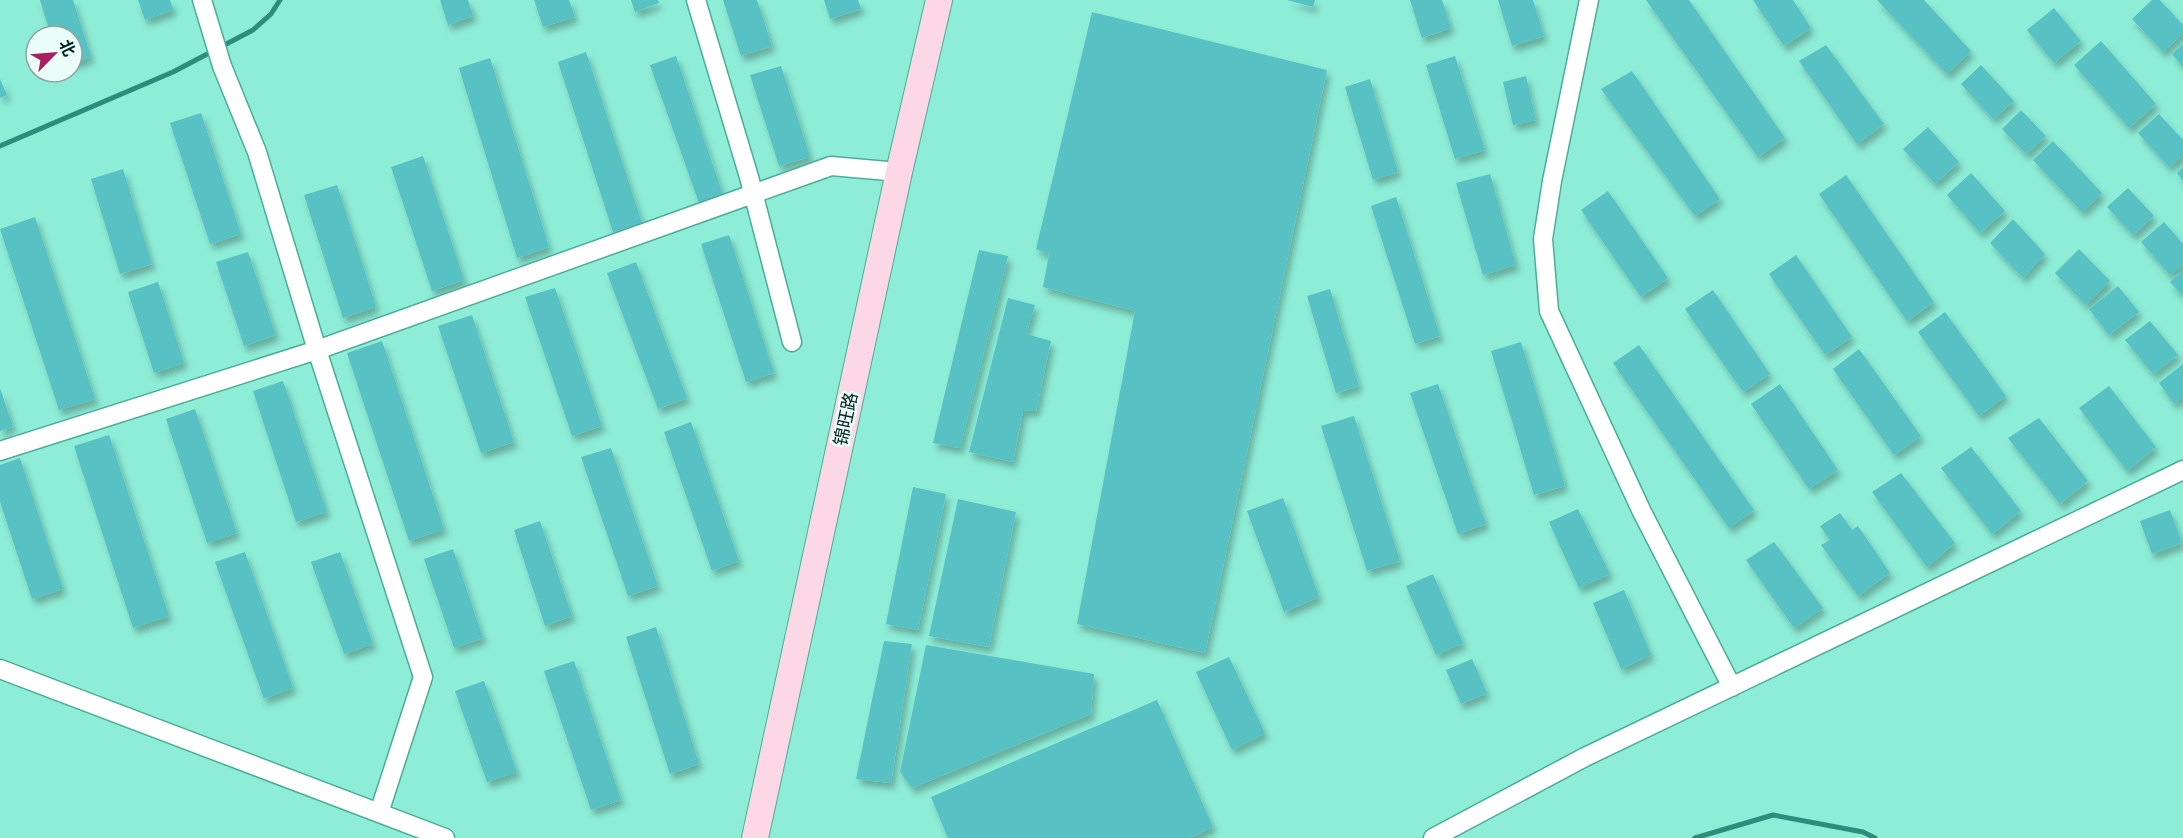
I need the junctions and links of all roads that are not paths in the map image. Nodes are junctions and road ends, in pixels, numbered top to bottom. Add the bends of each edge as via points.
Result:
1 (202, 0) edge
2 (696, 0) edge
3 (939, 0) edge
4 (1589, 0) edge
5 (898, 172) junction
6 (753, 194) junction
7 (792, 342) dead end
8 (317, 350) junction
9 (0, 451) edge
10 (2183, 470) edge
11 (0, 669) edge
12 (1732, 687) junction
13 (379, 813) junction
14 (445, 838) edge
15 (755, 838) edge
16 (1433, 838) edge

1 - 8 street via 222,66 257,152
2 - 6 street
3 - 5 street, 锦旺路
4 - 12 street via 1543,239 1549,311 1642,512
5 - 6 street via 831,166
5 - 15 street, 锦旺路
6 - 7 street
6 - 8 street
8 - 9 street
8 - 13 street via 423,677
10 - 12 street
11 - 13 street
12 - 16 street via 1585,757
13 - 14 street

